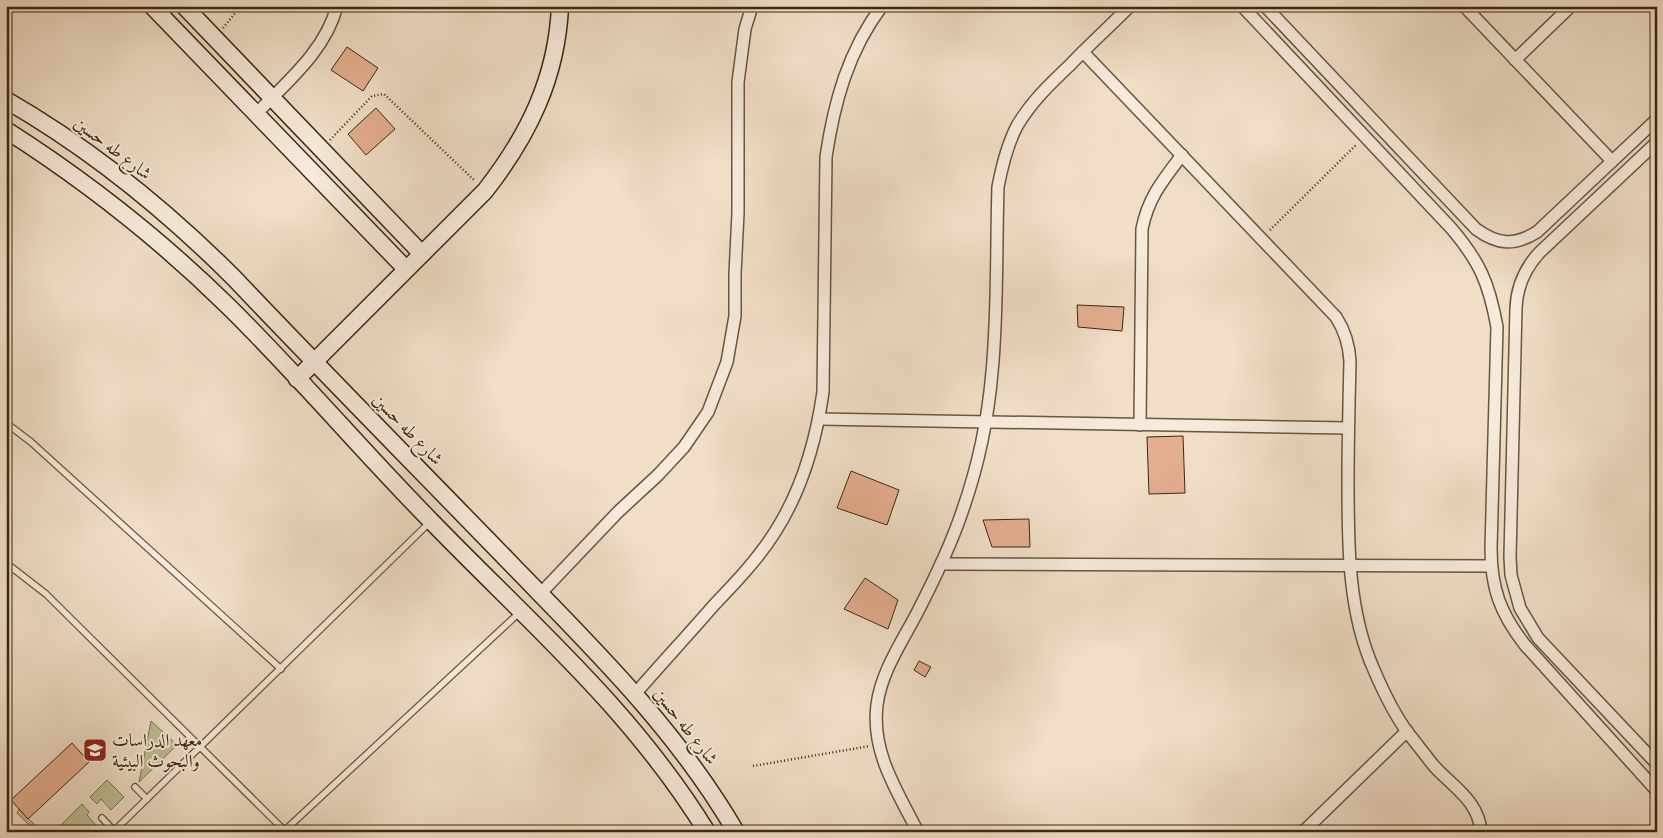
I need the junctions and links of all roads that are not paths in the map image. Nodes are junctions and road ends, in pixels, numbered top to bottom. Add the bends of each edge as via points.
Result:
1 (152, 6) edge
2 (184, 6) edge
3 (337, 6) edge
4 (560, 6) edge
5 (752, 6) edge
6 (882, 6) edge
7 (1130, 6) edge
8 (1242, 6) edge
9 (1265, 6) edge
10 (1464, 6) edge
11 (1571, 6) edge
12 (1083, 52) junction
13 (1515, 60) junction
14 (272, 98) junction
15 (6, 100) edge
16 (256, 114) junction
17 (1657, 119) edge
18 (6, 130) edge
19 (1657, 142) edge
20 (1182, 155) junction
21 (1612, 161) junction
22 (422, 254) junction
23 (406, 269) junction
24 (315, 361) junction
25 (297, 379) junction
26 (819, 419) junction
27 (986, 422) junction
28 (6, 423) edge
29 (1140, 424) junction
30 (1348, 428) junction
31 (431, 521) junction
32 (6, 563) edge
33 (941, 564) junction
34 (1351, 565) junction
35 (1491, 566) junction
36 (540, 594) junction
37 (521, 611) junction
38 (281, 669) junction
39 (635, 694) junction
40 (1407, 731) junction
41 (200, 747) junction
42 (1657, 764) edge
43 (134, 787) dead end
44 (1657, 791) edge
45 (147, 799) junction
46 (102, 818) dead end
47 (114, 831) edge
48 (285, 831) edge
49 (707, 832) edge
50 (736, 832) edge
51 (918, 832) edge
52 (1303, 832) edge
53 (1481, 832) edge

1 - 16 main road
2 - 14 main road
3 - 14 street via 320,44
4 - 22 main road via 546,81 523,137 485,191
5 - 36 street via 745,28 738,82 735,316 727,362 708,412 684,447
6 - 26 street via 855,50 841,84 826,157 823,392
7 - 12 street
8 - 35 street via 1469,249 1483,273 1497,327
9 - 21 street via 1469,222 1487,237 1513,242 1537,232
10 - 13 street
11 - 13 street
12 - 20 street
12 - 27 street via 1029,108 1008,145 1002,166 998,187 992,371
13 - 21 street
14 - 16 street
14 - 22 main road
15 - 24 main road, شارع طه حسين via 92,155 157,206 216,259
16 - 23 main road
17 - 21 street
18 - 25 main road via 94,192 167,250 230,308
19 - 42 street via 1531,261 1520,283 1516,308 1510,557 1520,608 1533,630
20 - 29 street via 1156,188 1142,229
20 - 30 street via 1336,316 1349,345
22 - 23 main road
23 - 24 main road
24 - 25 main road
24 - 36 main road, شارع طه حسين
25 - 31 main road
26 - 27 street
26 - 39 street via 810,458 776,531 753,563
27 - 29 street
27 - 33 street via 962,512
28 - 38 lane via 31,442
29 - 30 street
30 - 34 street
31 - 37 main road
31 - 38 lane
32 - 41 lane via 46,594
33 - 34 street
33 - 51 street via 889,666 877,704 878,744 889,776
34 - 35 street
34 - 40 street via 1354,600 1373,668
35 - 44 street via 1495,590 1512,628
36 - 39 main road, شارع طه حسين
37 - 48 lane
37 - 49 main road via 638,735
38 - 41 lane
39 - 50 main road, شارع طه حسين via 689,759
40 - 52 street
40 - 53 street via 1475,808
41 - 45 lane
41 - 48 lane
43 - 45 lane
45 - 47 lane
46 - 47 lane

